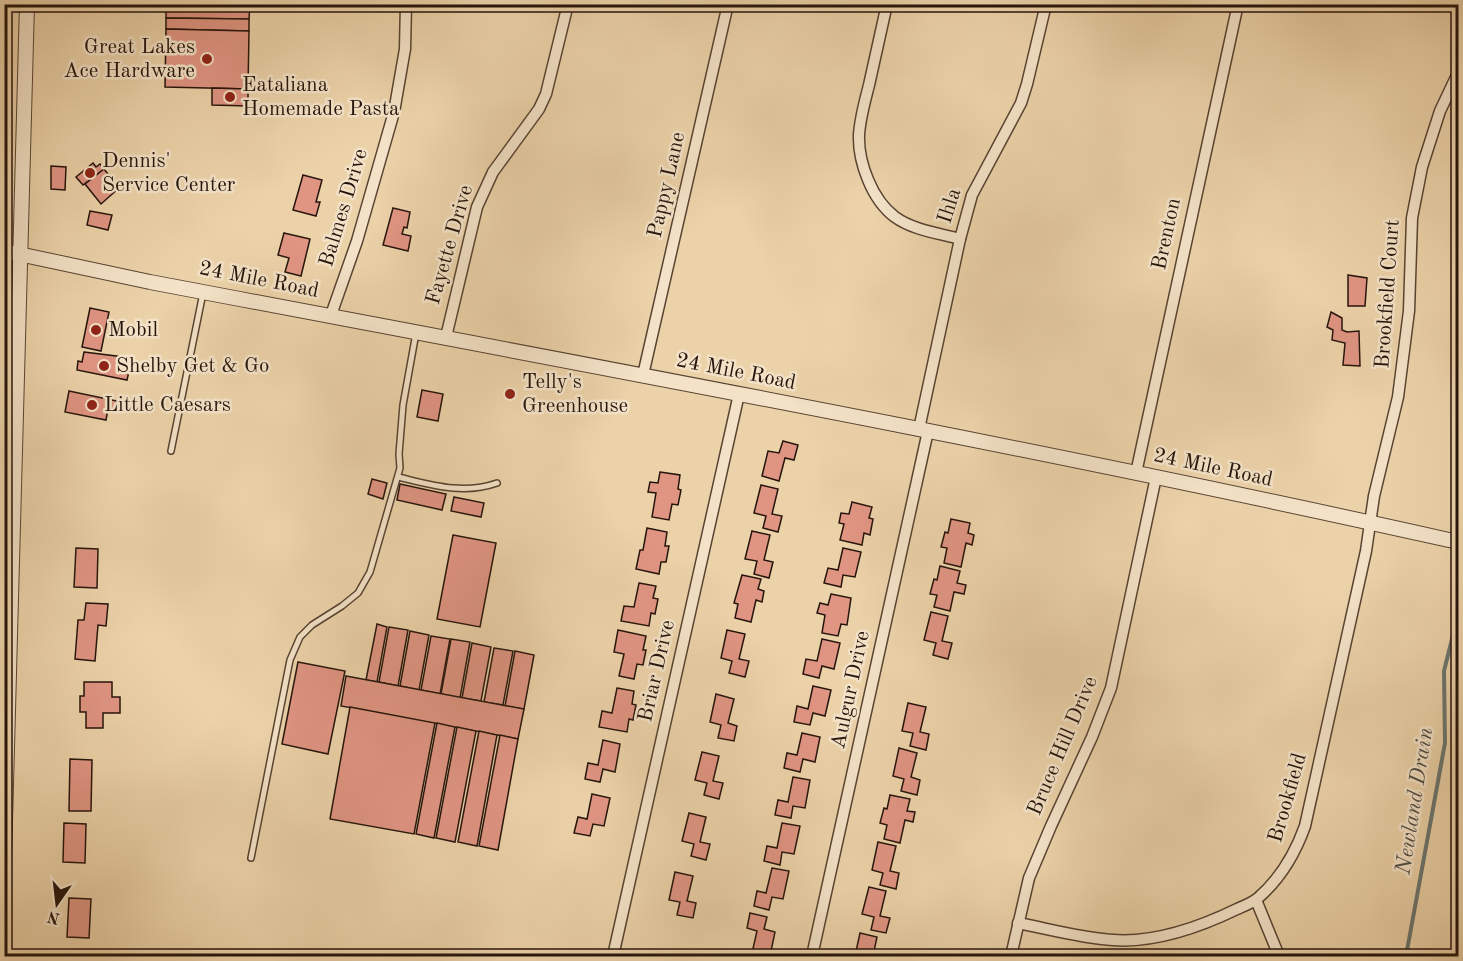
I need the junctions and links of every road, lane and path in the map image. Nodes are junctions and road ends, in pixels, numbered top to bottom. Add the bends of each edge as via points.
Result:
1 (27, 4) edge
2 (406, 4) edge
3 (568, 4) edge
4 (728, 4) edge
5 (886, 4) edge
6 (1046, 4) edge
7 (1238, 4) edge
8 (1458, 73) edge
9 (960, 239) junction
10 (4, 251) edge
11 (19, 254) junction
12 (204, 291) junction
13 (331, 315) junction
14 (416, 332) junction
15 (446, 337) junction
16 (643, 375) junction
17 (739, 394) junction
18 (10, 421) edge
19 (923, 430) junction
20 (171, 451) dead end
21 (1136, 473) junction
22 (398, 477) junction
23 (1156, 477) junction
24 (497, 483) dead end
25 (1370, 522) junction
26 (1458, 542) edge
27 (251, 858) dead end
28 (4, 859) edge
29 (1256, 900) junction
30 (1018, 923) junction
31 (613, 957) edge
32 (812, 957) edge
33 (1011, 957) edge
34 (1279, 957) edge

1 - 11 street
2 - 13 street, Balmes Drive via 405,49 394,112
3 - 15 street, Fayette Drive via 546,94 493,172 477,207
4 - 16 street, Pappy Lane
5 - 9 street via 859,134 861,157 879,200 892,215 913,226
6 - 9 street, Ihla via 1021,103 972,195
7 - 21 street, Brenton
8 - 25 street, Brookfield Court via 1440,111 1422,167 1412,219 1403,365
9 - 19 street, Ihla
10 - 11 street, 24 Mile Road
11 - 12 street, 24 Mile Road
11 - 18 street
12 - 13 street, 24 Mile Road
12 - 20 lane
13 - 14 street, 24 Mile Road
14 - 15 street, 24 Mile Road
14 - 22 lane via 403,405
15 - 16 street, 24 Mile Road
16 - 17 street, 24 Mile Road
17 - 19 street, 24 Mile Road
17 - 31 street, Briar Drive
18 - 28 street
19 - 21 street, 24 Mile Road
19 - 32 street, Aulgur Drive
21 - 23 street, 24 Mile Road
22 - 24 lane via 462,490
22 - 27 lane via 370,572 358,593 312,625 300,637 291,660
23 - 25 street, 24 Mile Road
23 - 30 street, Bruce Hill Drive via 1111,688 1029,878
25 - 26 street, 24 Mile Road
25 - 29 street, Brookfield via 1305,826 1285,868
29 - 30 street, Brookfield via 1197,925 1131,940 1087,937
29 - 34 street
30 - 33 street, Bruce Hill Drive

